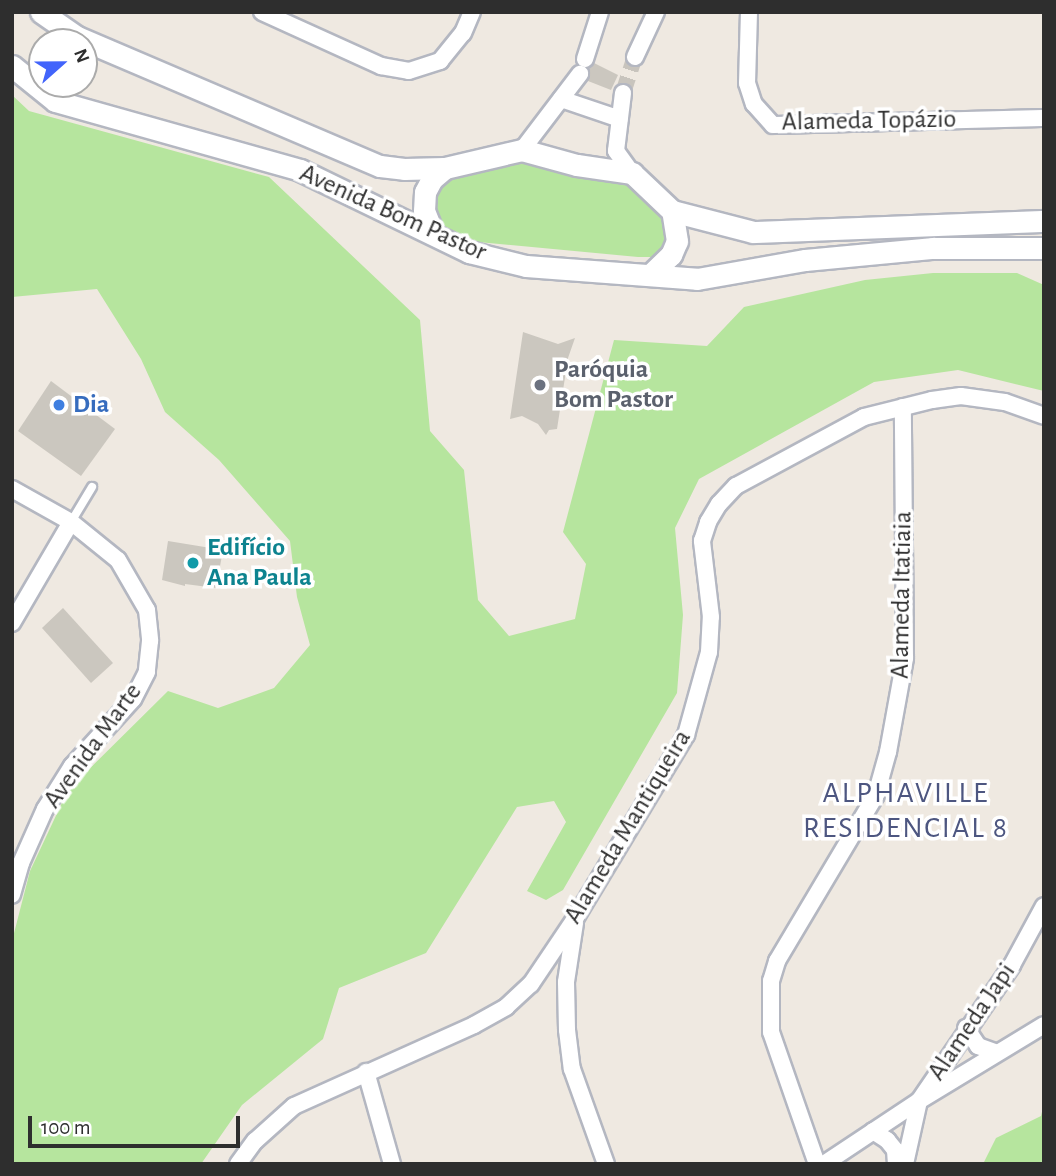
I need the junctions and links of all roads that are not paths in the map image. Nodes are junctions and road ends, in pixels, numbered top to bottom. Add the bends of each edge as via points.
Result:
1 (41, 12) edge
2 (262, 12) edge
3 (471, 12) edge
4 (600, 12) edge
5 (656, 12) edge
6 (749, 12) edge
7 (635, 57) tunnel mouth
8 (12, 66) edge
9 (622, 93) tunnel mouth
10 (561, 99) junction
11 (1044, 118) edge
12 (620, 119) junction
13 (522, 150) junction
14 (445, 168) junction
15 (632, 173) junction
16 (672, 211) junction
17 (1044, 221) edge
18 (433, 233) junction
19 (1044, 247) edge
20 (652, 274) junction
21 (903, 407) junction
22 (1044, 416) edge
23 (92, 487) dead end
24 (12, 489) edge
25 (71, 523) junction
26 (12, 623) edge
27 (12, 895) edge
28 (1044, 906) edge
29 (576, 917) junction
30 (1044, 1025) edge
31 (966, 1028) junction
32 (997, 1054) junction
33 (366, 1072) junction
34 (919, 1101) junction
35 (873, 1131) junction
36 (238, 1164) edge
37 (392, 1164) edge
38 (606, 1164) edge
39 (817, 1164) edge
40 (824, 1164) edge
41 (896, 1164) edge
42 (905, 1164) edge

1 - 14 street, Avenida Bom Pastor via 77,37 380,166
2 - 3 street via 380,66 409,71 439,61 463,33
4 - 10 street via 582,67
5 - 7 street
6 - 11 street, Alameda Topázio via 747,83 754,104 773,125
8 - 18 street, Avenida Bom Pastor via 55,101 300,170
9 - 12 street
10 - 12 street
10 - 13 street
12 - 15 street via 617,151
13 - 14 street, Avenida Bom Pastor
13 - 15 street, Avenida Bom Pastor
14 - 18 street via 425,192 424,211
15 - 16 street
16 - 17 street via 753,232
16 - 20 street via 677,241 671,255
18 - 20 street, Avenida Bom Pastor via 469,252 504,262
19 - 20 street, Avenida Bom Pastor via 933,248 805,260 698,279
21 - 22 street, Alameda Mantiqueira via 961,396 1005,402
21 - 29 street, Alameda Mantiqueira via 864,417 827,436 736,486 719,504 702,541 711,617 709,652 686,735
21 - 39 street, Alameda Itatiaia via 905,658 888,752 876,795 777,961 771,981 771,1032
23 - 25 lane
24 - 25 street, Avenida Marte
25 - 26 street
25 - 27 street, Avenida Marte via 118,560 147,610 147,672 133,699 72,766 45,809
28 - 31 street, Alameda Japi via 1012,965
29 - 33 street, Alameda Mantiqueira via 531,984 506,1007
29 - 38 street via 566,982 567,1030 572,1069
30 - 32 street
31 - 32 street via 978,1046
31 - 34 street, Alameda Japi
32 - 34 street
33 - 36 street, Alameda Mantiqueira via 294,1106
33 - 37 street
34 - 35 street
34 - 42 street
35 - 40 street
35 - 41 street via 895,1150

